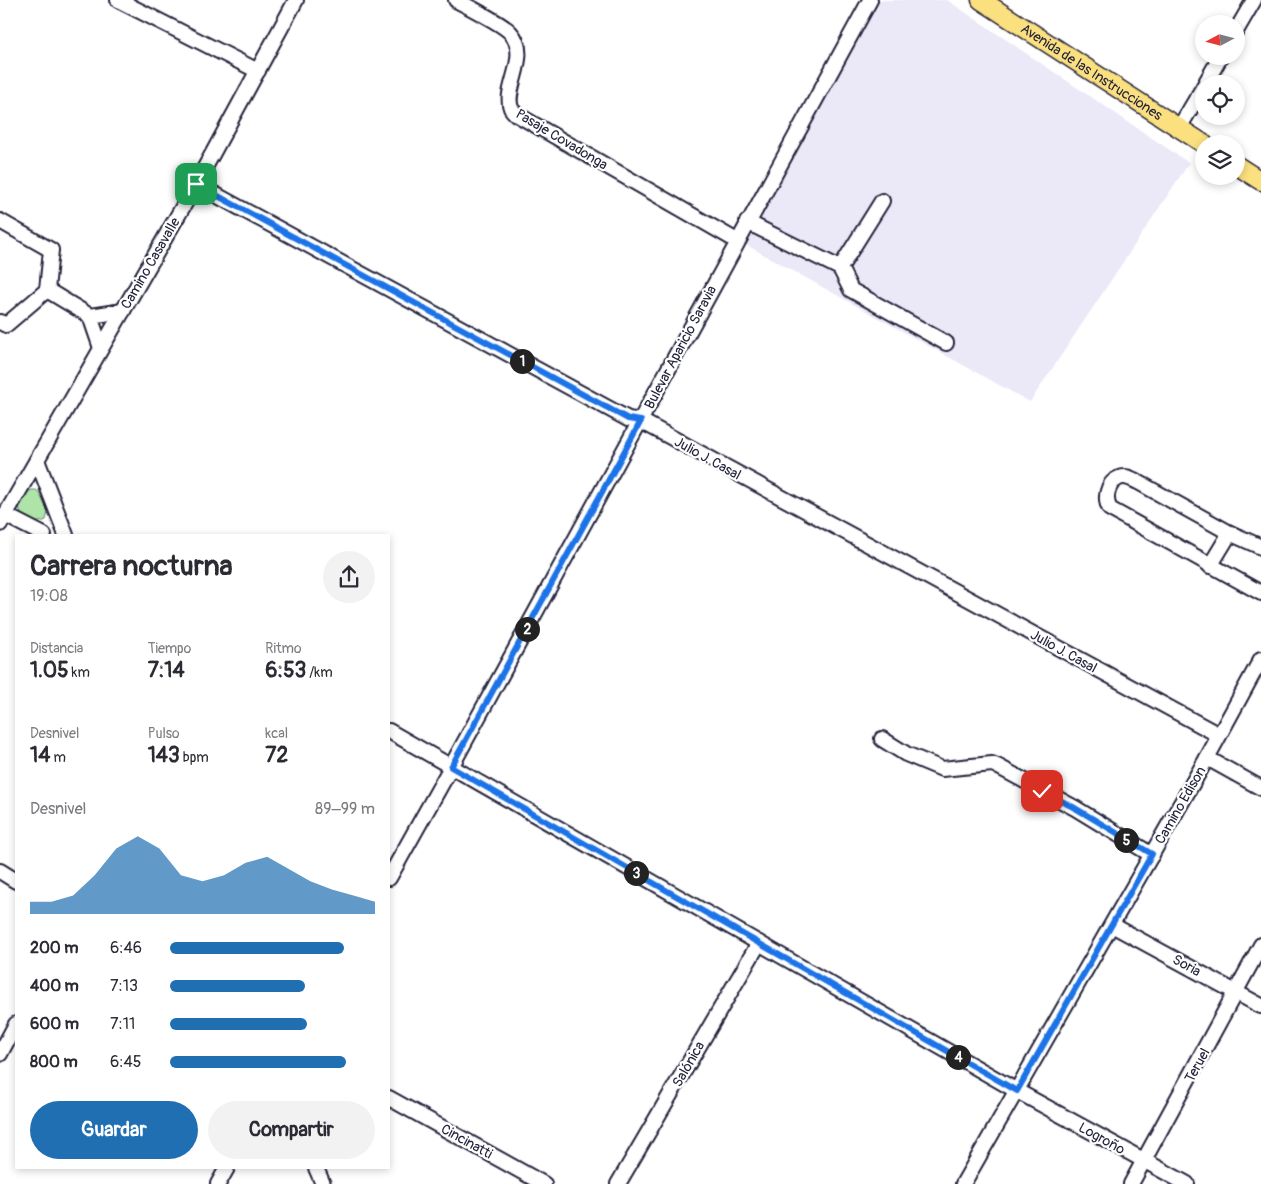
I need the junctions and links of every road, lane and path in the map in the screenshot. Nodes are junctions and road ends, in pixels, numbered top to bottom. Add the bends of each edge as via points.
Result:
1 (118, 0) edge
2 (296, 0) edge
3 (456, 0) edge
4 (870, 0) edge
5 (981, 0) edge
6 (1254, 0) edge
7 (1245, 16) edge
8 (258, 71) junction
9 (1195, 100) edge
10 (1179, 128) junction
11 (1195, 138) edge
12 (1245, 171) edge
13 (1261, 181) edge
14 (196, 184) junction
15 (882, 201) dead end
16 (0, 222) edge
17 (748, 222) junction
18 (737, 242) junction
19 (840, 268) junction
20 (47, 290) junction
21 (123, 311) junction
22 (90, 316) junction
23 (0, 322) edge
24 (946, 343) dead end
25 (102, 348) junction
26 (641, 421) junction
27 (37, 460) junction
28 (3, 519) edge
29 (1230, 533) junction
30 (41, 534) edge
31 (66, 534) edge
32 (1261, 548) edge
33 (1210, 566) junction
34 (1261, 593) edge
35 (1261, 659) edge
36 (390, 732) edge
37 (1219, 735) junction
38 (882, 739) dead end
39 (1207, 758) junction
40 (451, 767) junction
41 (1261, 788) edge
42 (1152, 854) junction
43 (0, 871) edge
44 (390, 876) edge
45 (15, 879) edge
46 (1112, 924) junction
47 (758, 943) junction
48 (1261, 945) edge
49 (1236, 992) junction
50 (1261, 1006) edge
51 (15, 1026) edge
52 (0, 1054) edge
53 (1017, 1091) junction
54 (390, 1099) edge
55 (1144, 1161) junction
56 (226, 1169) edge
57 (316, 1169) edge
58 (218, 1184) edge
59 (323, 1184) edge
60 (544, 1184) edge
61 (618, 1184) edge
62 (963, 1184) edge
63 (1131, 1184) edge
64 (1187, 1184) edge

1 - 8 street
2 - 8 street, Camino Casavalle
3 - 18 street, Pasaje Covadonga via 509,30 516,39 518,66 510,96 511,108 516,114
4 - 17 street, Bulevar Aparicio Saravia
5 - 10 main road, Avenida de las Instrucciones
6 - 7 street
8 - 14 street, Camino Casavalle
9 - 10 street
10 - 11 main road, Avenida de las Instrucciones
12 - 13 main road
14 - 21 street, Camino Casavalle
14 - 26 street, Julio J. Casal via 628,419
15 - 19 street
16 - 20 street via 51,250
17 - 18 street, Bulevar Aparicio Saravia
17 - 19 street
18 - 26 street, Bulevar Aparicio Saravia
19 - 24 street via 851,290
20 - 22 street
20 - 23 street via 6,325
21 - 22 street
21 - 25 street, Camino Casavalle
22 - 25 street
25 - 27 street, Camino Casavalle
26 - 37 street, Julio J. Casal
26 - 40 street, Bulevar Aparicio Saravia
27 - 28 street, Camino Casavalle
27 - 31 street
28 - 30 street
29 - 32 street
29 - 33 street
29 - 33 street via 1126,477 1117,478 1108,489 1110,509
33 - 34 street
35 - 37 street, Camino Edison
36 - 40 street, Logroño
37 - 39 street, Camino Edison
38 - 42 street via 906,754 942,769 997,766
39 - 41 street
39 - 42 street, Camino Edison
40 - 44 street, Bulevar Aparicio Saravia
40 - 47 street, Logroño
42 - 46 street, Camino Edison
43 - 45 street
46 - 49 street, Soria
46 - 53 street, Camino Edison
47 - 53 street, Logroño
47 - 61 street, Salónica
48 - 49 street, Teruel
49 - 50 street, Soria
49 - 55 street, Teruel
51 - 52 street
53 - 55 street, Logroño
53 - 62 street, Camino Edison
54 - 60 street, Cincinatti
55 - 63 street, Teruel
55 - 64 street, Logroño
56 - 58 street
57 - 59 street

